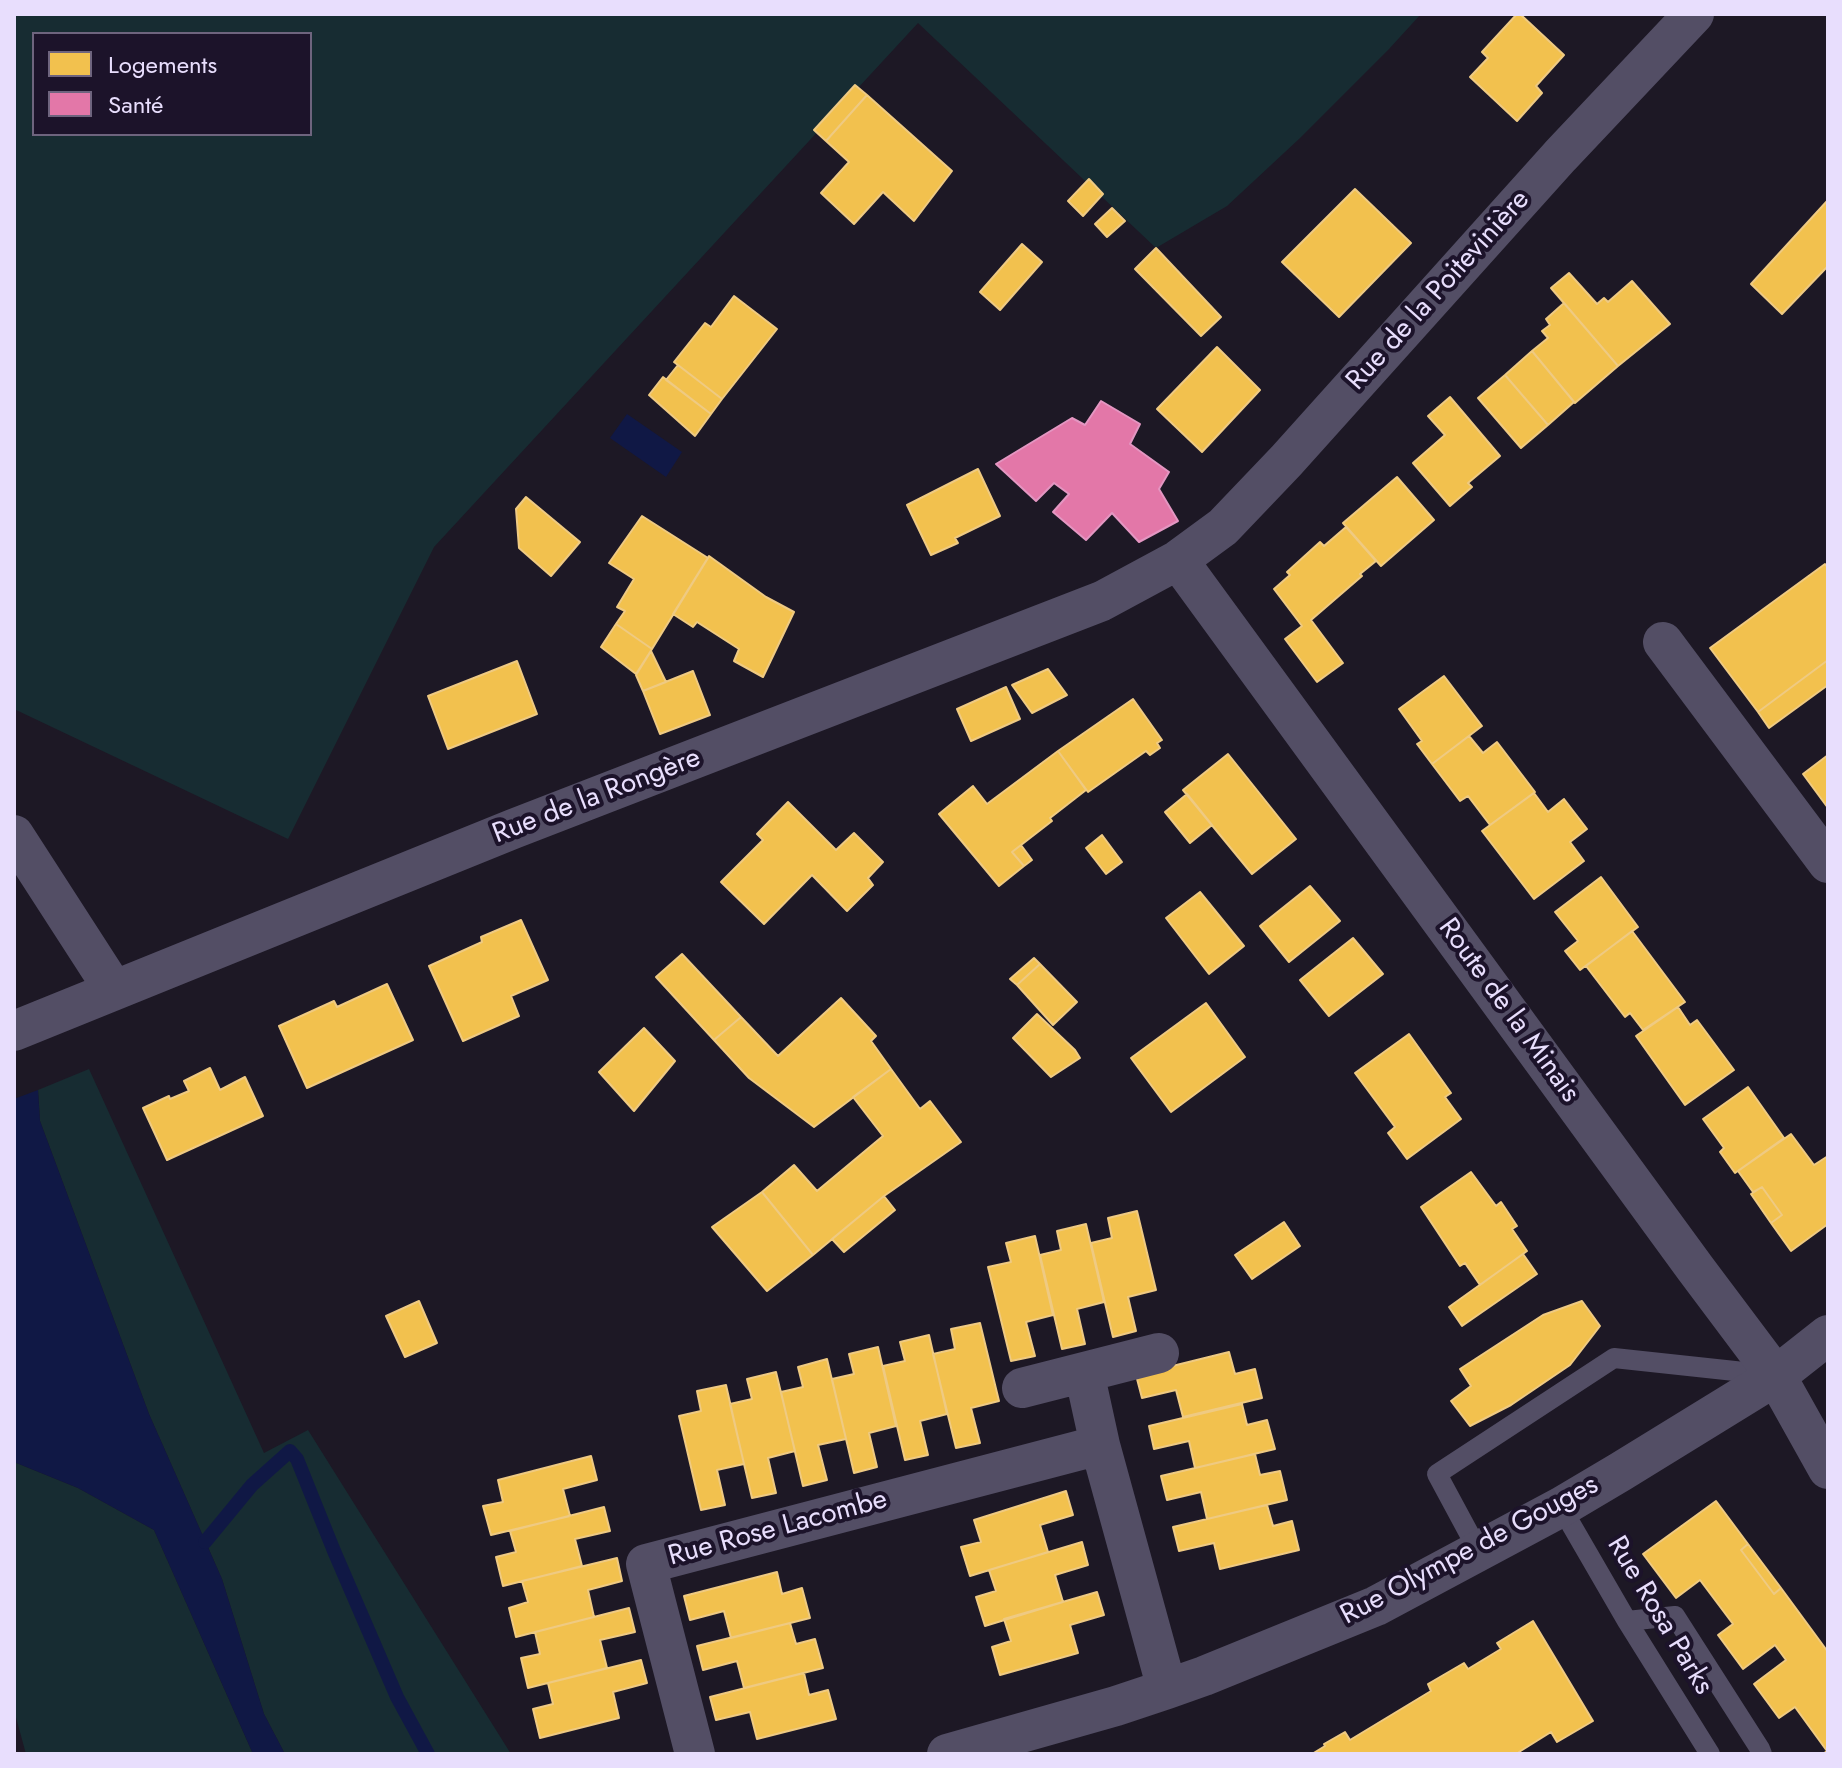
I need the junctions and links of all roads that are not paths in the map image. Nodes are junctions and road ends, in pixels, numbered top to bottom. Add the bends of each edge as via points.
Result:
1 (1694, 14) edge
2 (1178, 560) junction
3 (1663, 642) dead end
4 (14, 835) edge
5 (1828, 863) edge
6 (114, 990) junction
7 (14, 1031) edge
8 (1828, 1335) edge
9 (1159, 1353) dead end
10 (1084, 1372) junction
11 (1776, 1376) junction
12 (1022, 1388) dead end
13 (1100, 1445) junction
14 (1828, 1469) edge
15 (1561, 1507) junction
16 (1479, 1552) junction
17 (1627, 1621) junction
18 (1167, 1689) junction
19 (695, 1754) edge
20 (947, 1754) edge
21 (1710, 1754) edge
22 (1762, 1754) edge

1 - 2 street, Rue de la Poitevinière via 1286,461 1223,527
2 - 6 street, Rue de la Rongère via 1102,601
2 - 11 street, Route de la Minais
3 - 5 street
4 - 6 street
6 - 7 street, Rue de la Rongère
8 - 11 street, Rue Olympe de Gouges
9 - 10 street
10 - 12 street
10 - 13 street
11 - 14 street, Route de la Minais
11 - 15 street, Rue Olympe de Gouges
11 - 16 lane via 1614,1358 1437,1474
13 - 18 street
13 - 19 street, Rue Rose Lacombe via 646,1564
15 - 16 street, Rue Olympe de Gouges
15 - 17 lane, Rue Rosa Parks
16 - 18 street, Rue Olympe de Gouges via 1376,1606
17 - 21 lane, Rue Rosa Parks
17 - 22 lane via 1675,1616
18 - 20 street, Rue Olympe de Gouges

